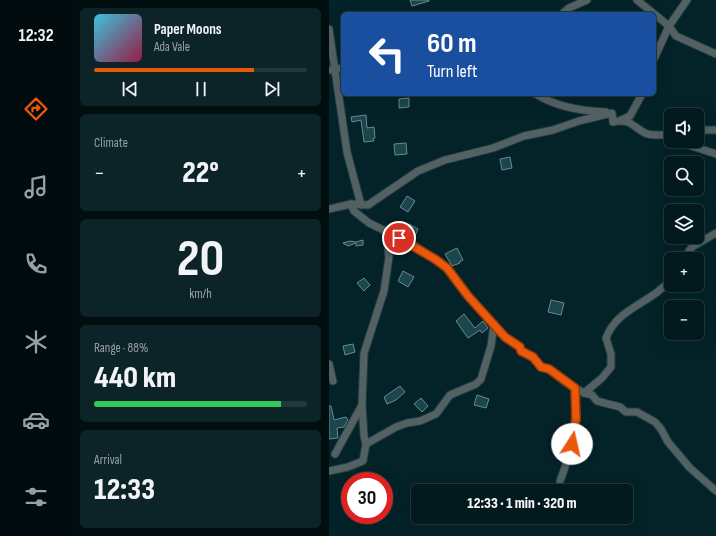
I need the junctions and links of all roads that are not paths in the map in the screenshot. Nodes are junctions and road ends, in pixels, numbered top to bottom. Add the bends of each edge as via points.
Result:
1 (587, 0) edge
2 (637, 0) edge
3 (687, 0) edge
4 (564, 12) edge
5 (652, 12) edge
6 (656, 15) edge
7 (669, 26) junction
8 (329, 29) edge
9 (716, 54) edge
10 (656, 55) edge
11 (332, 70) edge
12 (539, 96) edge
13 (641, 96) edge
14 (612, 113) junction
15 (621, 120) junction
16 (704, 130) edge
17 (716, 130) edge
18 (664, 134) edge
19 (698, 148) edge
20 (716, 154) edge
21 (351, 204) junction
22 (361, 204) junction
23 (329, 209) edge
24 (386, 231) junction
25 (716, 233) edge
26 (688, 252) edge
27 (664, 289) edge
28 (494, 324) junction
29 (329, 364) edge
30 (333, 381) dead end
31 (575, 388) junction
32 (583, 393) junction
33 (362, 405) junction
34 (366, 444) junction
35 (335, 454) dead end
36 (329, 471) edge
37 (560, 481) dead end
38 (716, 491) edge

1 - 4 street
2 - 5 street
3 - 7 street
6 - 7 street
7 - 9 street via 676,36
7 - 10 street
8 - 11 street
11 - 22 street via 347,152
12 - 14 street via 549,102 590,112
13 - 15 street via 630,116
14 - 15 street via 613,122
14 - 22 street via 445,160 418,171 368,205
15 - 18 street via 631,122 646,133
16 - 17 street
19 - 20 street
21 - 22 street
21 - 23 street
21 - 24 street via 354,211 364,219
24 - 28 street via 447,268
24 - 33 street via 389,257 380,308 364,353
25 - 26 street via 692,247
27 - 32 street via 616,320 606,338 611,354 611,367
28 - 31 street via 505,337 520,347 521,351 533,357 541,367 549,369
28 - 34 street via 491,346 481,379 450,395 437,414 407,423
29 - 30 street
31 - 32 street
31 - 37 street via 577,406 574,436
32 - 38 street via 592,395 597,401 620,407 625,412 637,412 655,422 667,442 690,468
33 - 34 street
33 - 35 street
34 - 36 street via 363,461

